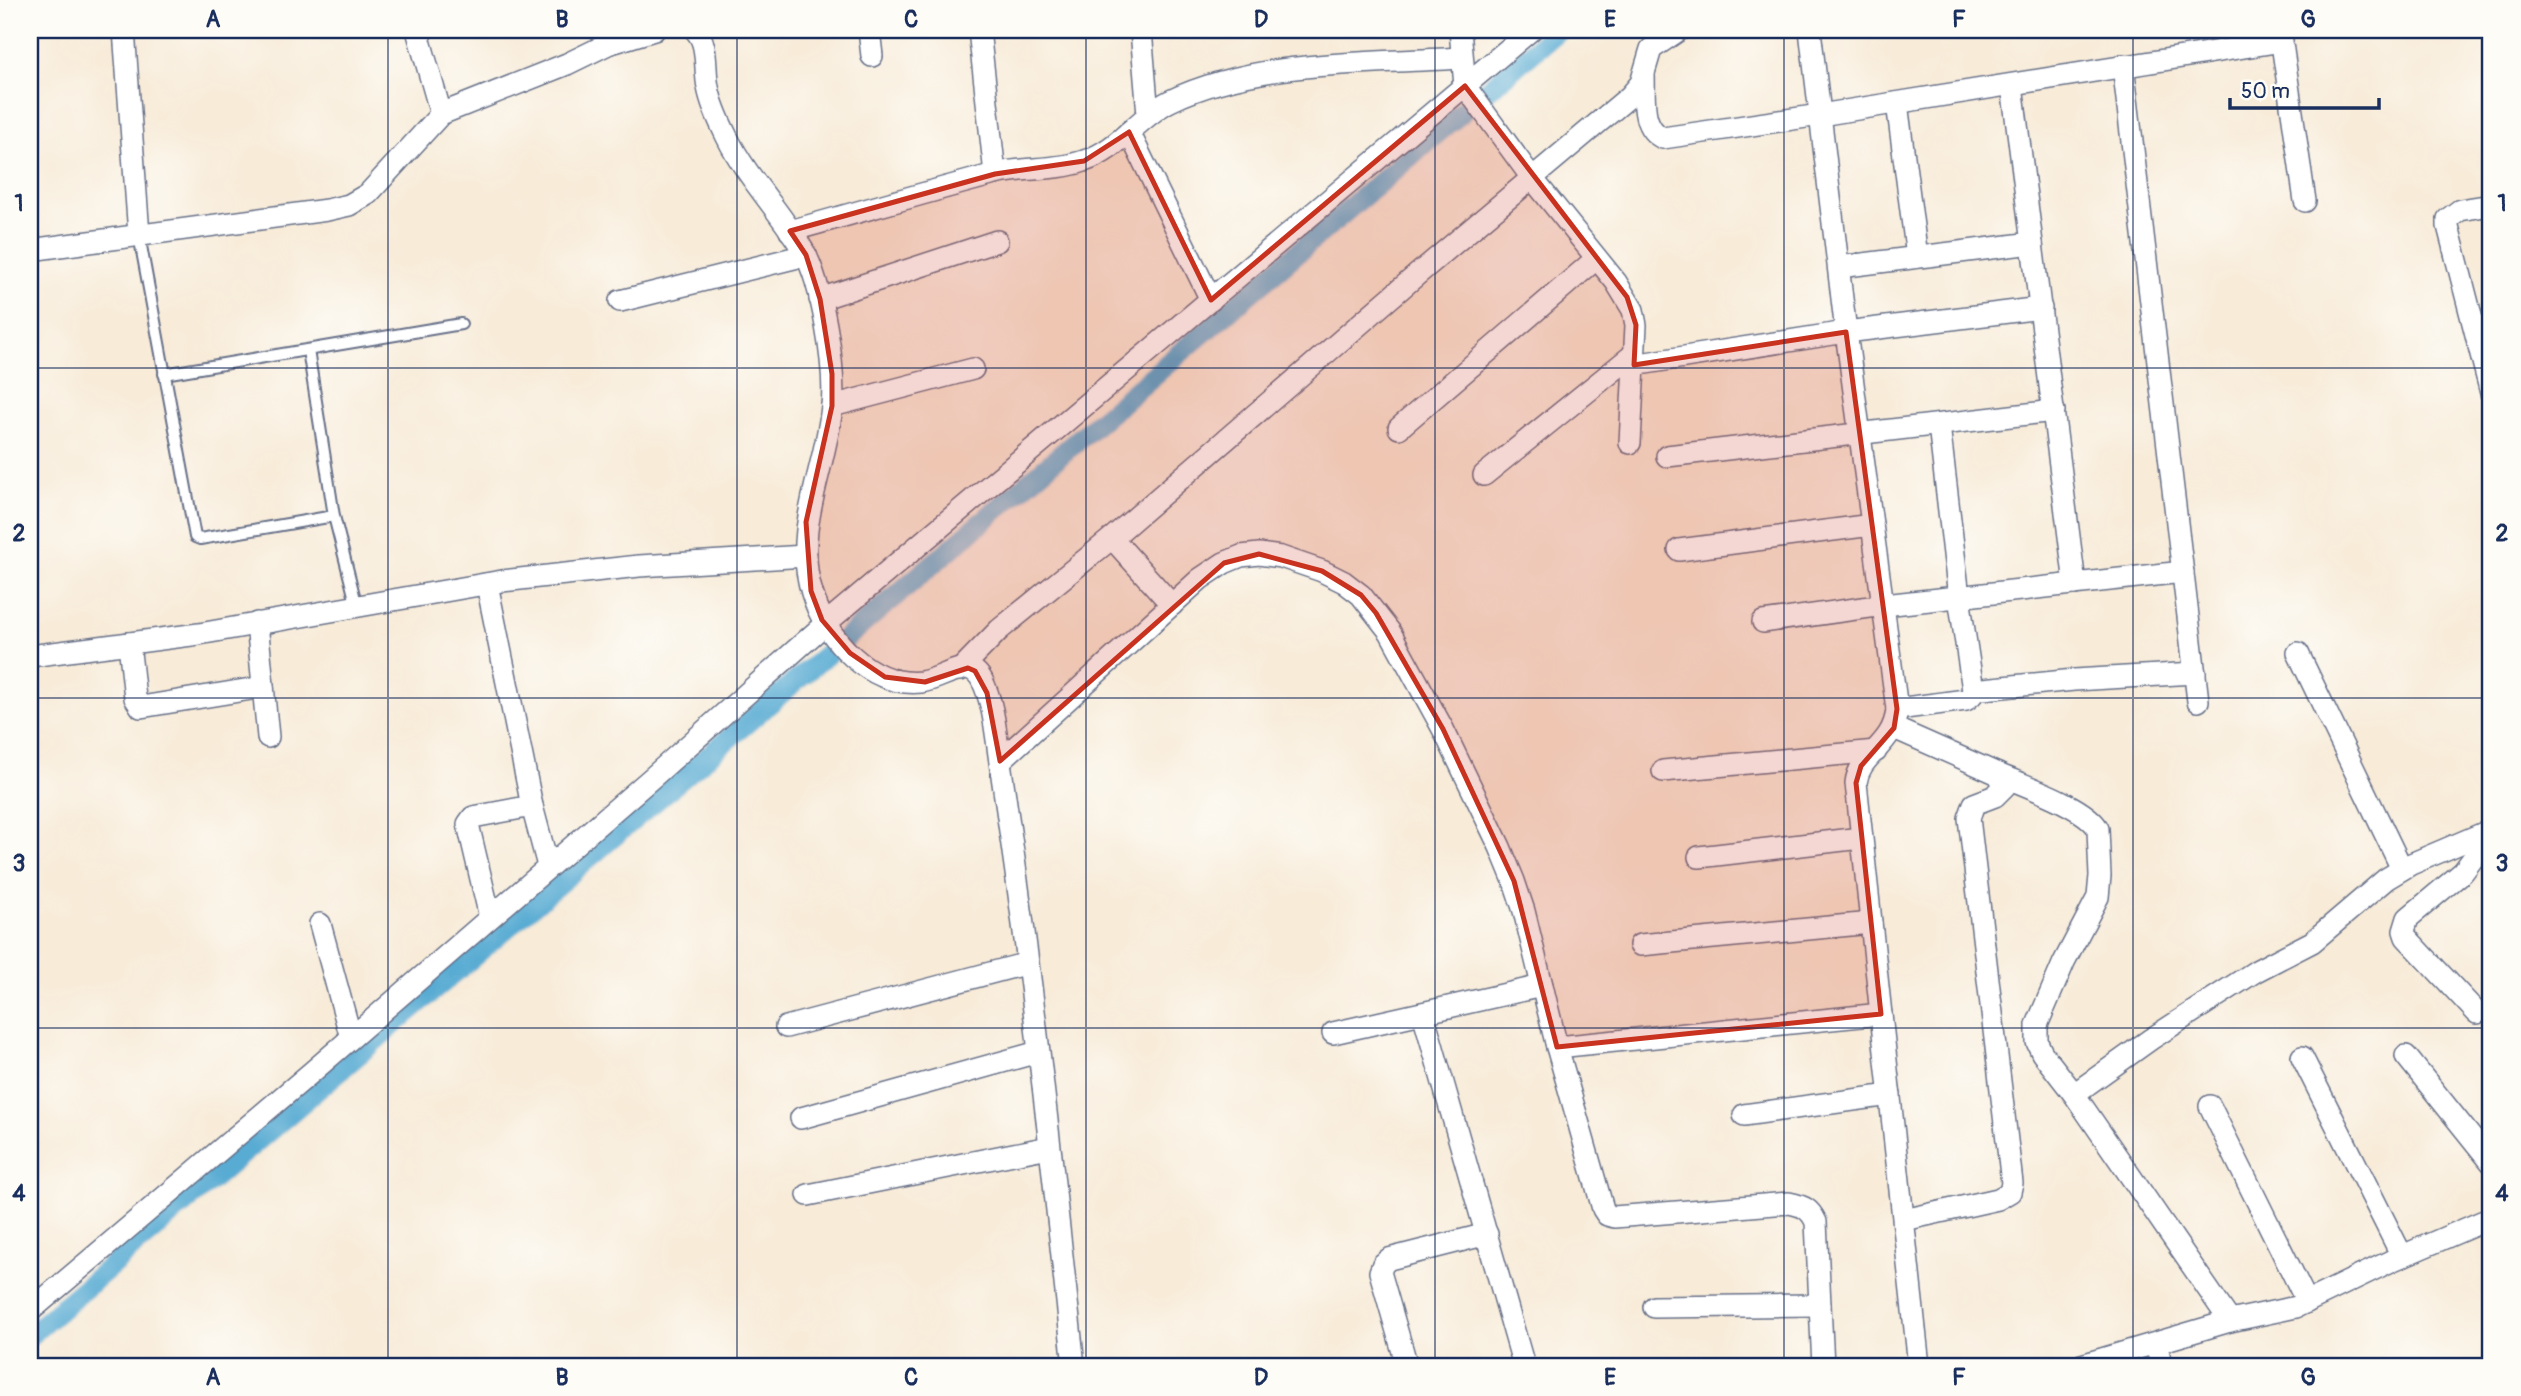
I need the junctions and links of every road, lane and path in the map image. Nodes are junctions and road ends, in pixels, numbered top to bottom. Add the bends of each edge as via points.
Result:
1 (124, 30) edge
2 (417, 30) edge
3 (654, 30) edge
4 (864, 30) edge
5 (979, 30) edge
6 (1141, 30) edge
7 (1460, 30) edge
8 (1531, 30) edge
9 (1679, 30) edge
10 (1810, 30) edge
11 (700, 31) edge
12 (2281, 35) edge
13 (599, 39) edge
14 (872, 56) dead end
15 (1462, 58) junction
16 (2123, 65) junction
17 (1644, 75) junction
18 (2012, 85) junction
19 (1468, 90) junction
20 (1897, 103) junction
21 (441, 114) junction
22 (1148, 115) junction
23 (1820, 115) junction
24 (1129, 132) junction
25 (995, 174) junction
26 (1532, 178) junction
27 (2305, 201) dead end
28 (2491, 205) edge
29 (790, 231) junction
30 (139, 236) junction
31 (997, 241) dead end
32 (2032, 243) junction
33 (30, 250) edge
34 (806, 255) junction
35 (1917, 257) junction
36 (1597, 259) junction
37 (1839, 267) junction
38 (820, 299) junction
39 (1211, 300) junction
40 (620, 301) dead end
41 (2041, 309) junction
42 (461, 324) dead end
43 (1846, 331) junction
44 (308, 350) junction
45 (2486, 353) edge
46 (1634, 360) junction
47 (973, 369) dead end
48 (164, 374) junction
49 (2491, 393) edge
50 (832, 406) junction
51 (2054, 411) junction
52 (1939, 425) junction
53 (1399, 428) dead end
54 (1860, 433) junction
55 (1630, 443) dead end
56 (1667, 456) dead end
57 (1484, 475) dead end
58 (334, 516) junction
59 (1872, 525) junction
60 (1112, 538) junction
61 (1679, 550) dead end
62 (806, 556) junction
63 (2183, 572) junction
64 (487, 584) junction
65 (2075, 584) junction
66 (1959, 597) junction
67 (1171, 605) junction
68 (1884, 606) junction
69 (357, 607) junction
70 (1763, 622) dead end
71 (257, 624) junction
72 (833, 635) junction
73 (129, 643) junction
74 (2298, 653) dead end
75 (30, 656) edge
76 (960, 670) junction
77 (2195, 673) junction
78 (263, 687) junction
79 (1973, 691) junction
80 (2198, 701) dead end
81 (1896, 718) junction
82 (268, 737) dead end
83 (1876, 751) junction
84 (1000, 761) junction
85 (1663, 771) dead end
86 (1998, 774) junction
87 (532, 806) junction
88 (2491, 832) edge
89 (1861, 838) junction
90 (1699, 857) dead end
91 (548, 866) junction
92 (2402, 869) junction
93 (490, 917) junction
94 (1871, 923) junction
95 (320, 924) dead end
96 (1640, 945) dead end
97 (1028, 963) junction
98 (1542, 986) junction
99 (1423, 1013) junction
100 (2477, 1013) dead end
101 (1881, 1014) junction
102 (786, 1027) dead end
103 (1333, 1033) dead end
104 (351, 1038) junction
105 (1558, 1046) junction
106 (1038, 1052) junction
107 (2406, 1056) dead end
108 (2302, 1057) dead end
109 (2074, 1094) junction
110 (1890, 1095) junction
111 (2210, 1106) dead end
112 (1744, 1115) dead end
113 (800, 1118) dead end
114 (1049, 1147) junction
115 (2491, 1162) edge
116 (808, 1195) dead end
117 (2491, 1218) edge
118 (1904, 1220) junction
119 (1486, 1234) junction
120 (2402, 1256) junction
121 (2307, 1302) junction
122 (1820, 1305) junction
123 (1654, 1307) dead end
124 (30, 1311) edge
125 (2231, 1321) junction
126 (2156, 1344) junction
127 (1074, 1366) edge
128 (1407, 1366) edge
129 (1524, 1366) edge
130 (1823, 1366) edge
131 (1919, 1366) edge
132 (2078, 1366) edge
133 (2162, 1366) edge

1 - 30 street
2 - 21 street
3 - 13 street
4 - 14 street
5 - 25 street
6 - 22 street
7 - 15 street
8 - 19 street
9 - 17 street via 1651,49
10 - 23 street
11 - 29 street via 708,90 727,138
12 - 16 street
12 - 27 street
13 - 21 street via 556,69
15 - 19 street
15 - 22 street via 1278,70 1207,87 1171,100
16 - 18 street
16 - 63 street
17 - 23 street via 1648,126 1662,138
17 - 26 street via 1630,96
18 - 20 street
18 - 32 street
19 - 26 street
19 - 39 street
20 - 23 street
20 - 35 street
21 - 30 street via 368,194 349,205
22 - 24 street
23 - 37 street
24 - 25 street via 1101,155 1084,161
24 - 39 street
25 - 29 street
26 - 36 street
26 - 60 street
28 - 45 street via 2460,210 2448,219
29 - 34 street
30 - 33 street
30 - 48 lane
31 - 38 street
32 - 35 street
32 - 41 street
34 - 38 street
34 - 40 street
35 - 37 street
36 - 46 street via 1633,310
36 - 53 street
37 - 43 street
38 - 50 street via 832,374
39 - 72 street
41 - 43 street
41 - 51 street
42 - 44 lane
43 - 46 street
43 - 54 street
44 - 48 lane
44 - 58 lane
45 - 49 street
46 - 55 street
46 - 57 street
47 - 50 street
48 - 58 lane via 196,539
50 - 62 street via 807,522
51 - 52 street
51 - 65 street
52 - 54 street
52 - 66 street
54 - 56 street
54 - 59 street
58 - 69 lane
59 - 61 street
59 - 68 street
60 - 67 street
60 - 76 street via 999,630
62 - 64 street via 639,566
62 - 72 street via 811,591
63 - 65 street
63 - 77 street
64 - 69 street
64 - 87 street
65 - 66 street
66 - 68 street
66 - 79 street
67 - 84 street
67 - 98 street via 1224,563 1259,554 1322,571 1361,595 1407,660 1500,847 1524,911
68 - 70 street
68 - 81 street
69 - 71 street
71 - 73 street
71 - 78 street
72 - 76 street via 867,668 901,682 925,682
72 - 91 street
73 - 75 street
73 - 78 street via 135,698 141,707
74 - 92 street
76 - 84 street via 975,671 984,685
77 - 79 street
77 - 80 street
78 - 82 street
79 - 81 street via 1966,700
81 - 83 street
81 - 86 street
83 - 85 street
83 - 89 street via 1857,773
84 - 97 street
86 - 109 street via 2082,811 2098,829 2098,897 2064,962 2035,1033 2042,1053
86 - 118 street via 2006,786 1975,804 1969,818 2012,1183 2010,1192 1998,1199
87 - 91 street
87 - 93 street via 473,817 468,824
88 - 92 street
88 - 100 street via 2463,872 2409,918 2404,931
89 - 90 street
89 - 94 street
91 - 93 street
92 - 109 street via 2312,942 2256,971
93 - 104 street
94 - 96 street
94 - 101 street
95 - 104 street
97 - 102 street
97 - 106 street
98 - 99 street
98 - 105 street
99 - 103 street
99 - 119 street
101 - 105 street
101 - 110 street
104 - 124 street
105 - 122 street via 1607,1215 1802,1205 1816,1222
106 - 113 street
106 - 114 street
107 - 115 street
108 - 120 street
109 - 125 street
110 - 112 street
110 - 118 street
111 - 121 street
114 - 116 street
114 - 127 street
117 - 120 street
118 - 131 street
119 - 128 street via 1383,1264 1380,1272
119 - 129 street
120 - 121 street
121 - 125 street
122 - 123 street
122 - 130 street
125 - 126 street
126 - 132 street
126 - 133 street

